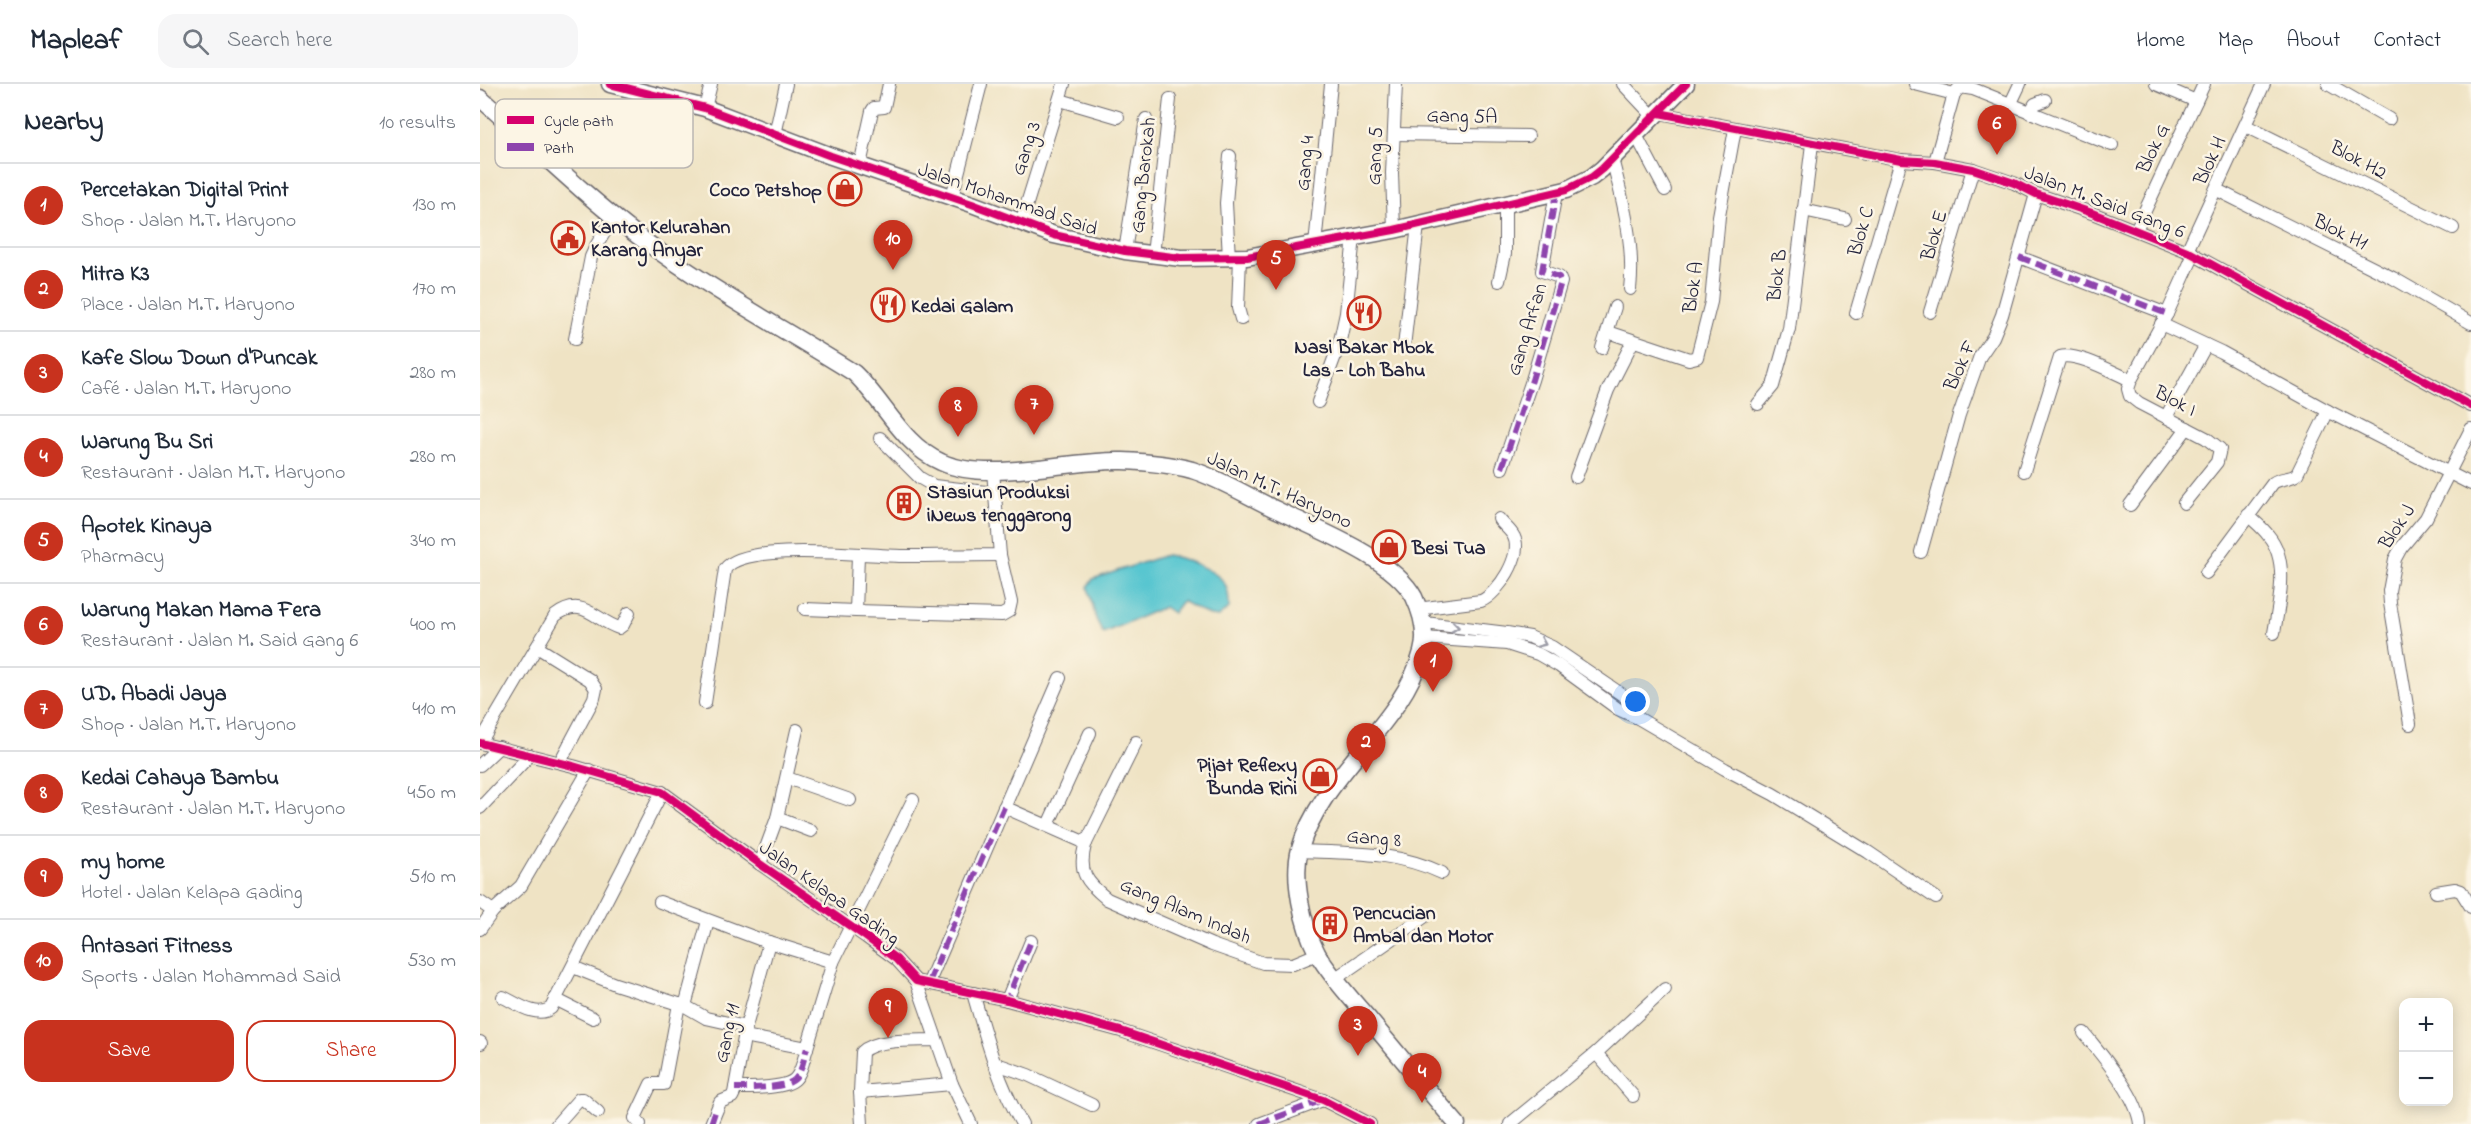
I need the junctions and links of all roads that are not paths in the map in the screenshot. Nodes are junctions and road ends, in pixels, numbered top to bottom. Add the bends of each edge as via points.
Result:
1 (610, 84) edge
2 (711, 84) edge
3 (786, 84) edge
4 (889, 84) edge
5 (981, 84) edge
6 (1064, 84) edge
7 (1331, 84) edge
8 (1396, 84) edge
9 (1623, 84) edge
10 (1686, 84) edge
11 (1915, 84) edge
12 (2020, 84) edge
13 (2156, 84) edge
14 (2204, 84) edge
15 (2264, 84) edge
16 (2328, 84) edge
17 (634, 86) edge
18 (1957, 90) junction
19 (480, 98) edge
20 (676, 99) edge
21 (1170, 99) dead end
22 (1060, 100) junction
23 (2045, 100) dead end
24 (2196, 101) junction
25 (693, 104) edge
26 (2010, 105) junction
27 (705, 108) junction
28 (495, 111) edge
29 (2030, 113) junction
30 (1656, 115) junction
31 (1118, 117) dead end
32 (1146, 119) dead end
33 (2389, 119) dead end
34 (2246, 126) junction
35 (1735, 129) junction
36 (1394, 134) junction
37 (775, 135) junction
38 (1636, 135) junction
39 (1528, 136) dead end
40 (1812, 144) junction
41 (2112, 146) dead end
42 (1230, 156) dead end
43 (1612, 159) junction
44 (1901, 160) junction
45 (1935, 162) junction
46 (860, 165) junction
47 (559, 168) edge
48 (1972, 169) junction
49 (1665, 190) dead end
50 (2217, 190) junction
51 (1556, 193) junction
52 (2036, 194) junction
53 (952, 197) junction
54 (1505, 205) junction
55 (1803, 210) junction
56 (614, 217) junction
57 (1845, 219) dead end
58 (1021, 223) junction
59 (1418, 225) junction
60 (2453, 228) dead end
61 (1394, 230) junction
62 (2136, 230) junction
63 (1354, 237) junction
64 (1316, 245) junction
65 (1125, 251) junction
66 (2191, 253) junction
67 (1153, 255) junction
68 (2019, 257) junction
69 (1234, 258) junction
70 (1499, 281) dead end
71 (1630, 289) dead end
72 (1615, 307) dead end
73 (1930, 312) dead end
74 (1856, 313) dead end
75 (1240, 319) dead end
76 (2164, 319) junction
77 (2471, 323) edge
78 (1608, 332) junction
79 (575, 339) dead end
80 (1633, 341) junction
81 (2206, 345) junction
82 (1404, 347) dead end
83 (1602, 348) dead end
84 (2131, 380) junction
85 (1318, 402) dead end
86 (1758, 404) dead end
87 (2471, 406) edge
88 (2328, 411) junction
89 (2166, 417) junction
90 (2187, 428) junction
91 (2471, 429) edge
92 (880, 438) dead end
93 (1502, 468) dead end
94 (993, 471) junction
95 (2024, 471) dead end
96 (2450, 472) junction
97 (1576, 477) dead end
98 (2471, 484) edge
99 (995, 493) junction
100 (2184, 503) dead end
101 (2130, 505) dead end
102 (2248, 515) junction
103 (1499, 519) dead end
104 (1920, 552) dead end
105 (858, 555) junction
106 (1000, 555) junction
107 (2206, 573) dead end
108 (805, 609) dead end
109 (856, 611) junction
110 (629, 613) dead end
111 (1422, 623) junction
112 (2274, 633) dead end
113 (537, 647) junction
114 (1060, 678) dead end
115 (705, 703) dead end
116 (2410, 724) dead end
117 (797, 730) dead end
118 (1090, 733) dead end
119 (1136, 742) dead end
120 (480, 743) edge
121 (499, 747) junction
122 (530, 755) junction
123 (560, 762) junction
124 (480, 765) edge
125 (589, 770) junction
126 (787, 778) junction
127 (662, 792) junction
128 (850, 800) dead end
129 (913, 800) dead end
130 (1004, 807) junction
131 (480, 808) edge
132 (777, 818) junction
133 (1048, 825) junction
134 (811, 831) dead end
135 (1086, 843) junction
136 (1299, 851) junction
137 (760, 864) junction
138 (1442, 873) dead end
139 (2436, 892) dead end
140 (1936, 898) dead end
141 (480, 902) edge
142 (660, 902) dead end
143 (2471, 907) edge
144 (493, 911) junction
145 (1424, 917) dead end
146 (708, 921) junction
147 (850, 927) junction
148 (480, 929) edge
149 (1031, 941) dead end
150 (769, 942) junction
151 (1317, 954) junction
152 (833, 962) junction
153 (573, 967) junction
154 (1336, 978) junction
155 (916, 981) junction
156 (929, 982) junction
157 (1665, 989) dead end
158 (973, 993) junction
159 (503, 997) dead end
160 (555, 999) junction
161 (1007, 1000) junction
162 (682, 1005) junction
163 (593, 1018) dead end
164 (745, 1032) junction
165 (2084, 1033) dead end
166 (935, 1041) junction
167 (807, 1048) junction
168 (1596, 1053) junction
169 (993, 1063) junction
170 (952, 1084) junction
171 (735, 1088) junction
172 (860, 1092) junction
173 (1633, 1095) dead end
174 (1323, 1100) junction
175 (1092, 1105) dead end
176 (598, 1112) dead end
177 (557, 1124) edge
178 (640, 1124) edge
179 (711, 1124) edge
180 (862, 1124) edge
181 (972, 1124) edge
182 (1022, 1124) edge
183 (1259, 1124) edge
184 (1370, 1124) edge
185 (1457, 1124) edge
186 (1510, 1124) edge
187 (2140, 1124) edge

1 - 17 main road, Jalan Mohammad Said
2 - 27 street
3 - 37 street
4 - 46 street via 884,107 872,111
5 - 53 street
6 - 22 street, Gang 3
7 - 64 street, Gang 4
8 - 36 street, Gang 5
9 - 30 street
10 - 30 main road, Jalan Mohammad Said
11 - 18 street
12 - 26 street
13 - 24 street
14 - 24 street, Blok G
15 - 34 street, Blok H
16 - 33 street
17 - 20 main road, Jalan Mohammad Said
18 - 26 street via 1973,89
18 - 45 street
19 - 28 main road, Jalan M.T. Haryono
21 - 67 street, Gang Barokah
22 - 31 street
22 - 58 street, Gang 3
23 - 29 street via 2035,104
24 - 62 street, Blok G
25 - 27 main road, Jalan Mohammad Said
26 - 29 street
27 - 37 main road, Jalan Mohammad Said
29 - 41 street
30 - 35 street, Jalan M. Said Gang 6
30 - 38 main road, Jalan Mohammad Said
32 - 65 street
34 - 50 street, Blok H
34 - 60 street, Blok H2
35 - 40 street, Jalan M. Said Gang 6
35 - 80 street, Blok A via 1719,216 1711,302 1698,355 1689,359
36 - 39 street, Gang 5A
36 - 61 street, Gang 5
37 - 46 main road, Jalan Mohammad Said
38 - 43 main road, Jalan Mohammad Said
38 - 49 street
40 - 44 street, Jalan M. Said Gang 6
40 - 55 street, Blok B
42 - 69 street via 1226,203
43 - 51 main road, Jalan Mohammad Said via 1592,177
43 - 71 street via 1629,246
44 - 45 street, Jalan M. Said Gang 6
44 - 74 street, Blok C
45 - 48 street, Jalan M. Said Gang 6
46 - 53 main road, Jalan Mohammad Said
47 - 56 main road, Jalan M.T. Haryono
48 - 52 street, Jalan M. Said Gang 6
48 - 73 street, Blok E
50 - 66 street, Blok H
50 - 77 street, Blok H1 via 2393,278
51 - 54 main road, Jalan Mohammad Said
51 - 93 street, Gang Arfan via 1542,271 1559,277 1561,282
52 - 62 street, Jalan M. Said Gang 6
52 - 68 street, Blok F
53 - 58 main road, Jalan Mohammad Said
54 - 59 main road, Jalan Mohammad Said
54 - 70 street via 1505,254
55 - 57 street
55 - 86 street, Blok B via 1789,329 1773,386
56 - 79 street via 591,257
56 - 94 main road, Jalan M.T. Haryono via 691,273 854,373 924,452 943,463
58 - 65 main road, Jalan Mohammad Said via 1080,243
59 - 61 main road, Jalan Mohammad Said
59 - 82 street
61 - 63 main road, Jalan Mohammad Said
62 - 66 street, Jalan M. Said Gang 6
63 - 64 main road, Jalan Mohammad Said
63 - 85 street via 1346,314
64 - 69 main road, Jalan Mohammad Said
65 - 67 main road, Jalan Mohammad Said
66 - 76 street, Blok I
66 - 87 street, Jalan M. Said Gang 6
67 - 69 main road, Jalan Mohammad Said
68 - 76 street
68 - 104 street, Blok F via 1997,328 1980,356 1959,415
69 - 75 street
72 - 78 street
76 - 81 street
76 - 84 street, Blok I
78 - 80 street, Blok A
78 - 83 street
80 - 97 street via 1608,390
81 - 88 street
81 - 89 street
84 - 89 street, Blok I via 2130,396
84 - 95 street via 2080,359 2060,357
88 - 96 street
88 - 102 street via 2297,474 2273,483
89 - 90 street, Blok I
90 - 100 street, Blok I via 2216,444 2221,452
90 - 101 street
91 - 96 street, Blok J
92 - 99 street via 920,478 934,486
94 - 99 street
94 - 111 main road, Jalan M.T. Haryono via 1108,461 1190,470 1351,545 1381,564 1414,597
96 - 98 street
96 - 116 street, Blok J via 2426,518 2401,548 2392,577 2390,603
99 - 106 street
102 - 107 street
102 - 112 street via 2268,535 2280,557
103 - 111 street via 1514,535 1517,546 1503,580 1490,597
105 - 106 street
105 - 109 street
105 - 115 street via 814,551 751,556 729,563
106 - 109 street via 1011,602 1009,611 1002,615
108 - 109 street
110 - 113 street via 619,628 584,609 572,607 555,616
111 - 136 main road via 1423,649 1414,673 1399,700 1325,800
111 - 140 street via 1530,637 1552,646 1627,698 1638,718 1773,794
113 - 120 street
113 - 123 street via 590,680 596,689
114 - 130 street
117 - 126 street
118 - 133 street
119 - 135 street, Gang Alam Indah
120 - 121 street, Jalan Kelapa Gading
121 - 122 street, Jalan Kelapa Gading
121 - 124 street
122 - 123 street, Jalan Kelapa Gading
122 - 131 street
123 - 125 street, Jalan Kelapa Gading
125 - 127 street, Jalan Kelapa Gading
125 - 144 street via 521,886
126 - 128 street
126 - 132 street
127 - 137 street, Jalan Kelapa Gading
127 - 153 street
129 - 147 street
130 - 133 street
130 - 156 street
132 - 134 street
132 - 137 street
133 - 135 street
135 - 151 street, Gang Alam Indah via 1084,875 1107,899 1263,963 1293,964
136 - 138 street, Gang 8 via 1389,856
136 - 151 main road via 1298,893
137 - 147 street, Jalan Kelapa Gading
139 - 143 street via 2461,891
141 - 144 street
142 - 146 street
144 - 148 street
145 - 154 street
146 - 150 street
146 - 162 street
147 - 152 street
147 - 155 street, Jalan Kelapa Gading via 896,959
149 - 161 street
150 - 152 street
150 - 164 street, Gang 11
151 - 154 main road
152 - 167 street
153 - 160 street
153 - 162 street
154 - 185 main road
155 - 156 street
155 - 166 street
156 - 158 street
157 - 168 street
158 - 161 street
158 - 169 street
159 - 160 street via 541,1012 551,1008
160 - 163 street
161 - 174 street via 1121,1031
162 - 164 street
162 - 178 street via 664,1084 651,1084 635,1118
164 - 167 street
164 - 171 street, Gang 11
165 - 187 street via 2127,1092
166 - 170 street
166 - 172 street via 884,1043 865,1048 860,1057
167 - 171 street via 799,1074 790,1082
168 - 173 street
168 - 186 street
169 - 175 street
169 - 182 street
170 - 172 street
170 - 181 street
171 - 179 street, Gang 11 via 732,1097 718,1105
172 - 180 street
174 - 183 street
174 - 184 street
176 - 177 street via 579,1099

